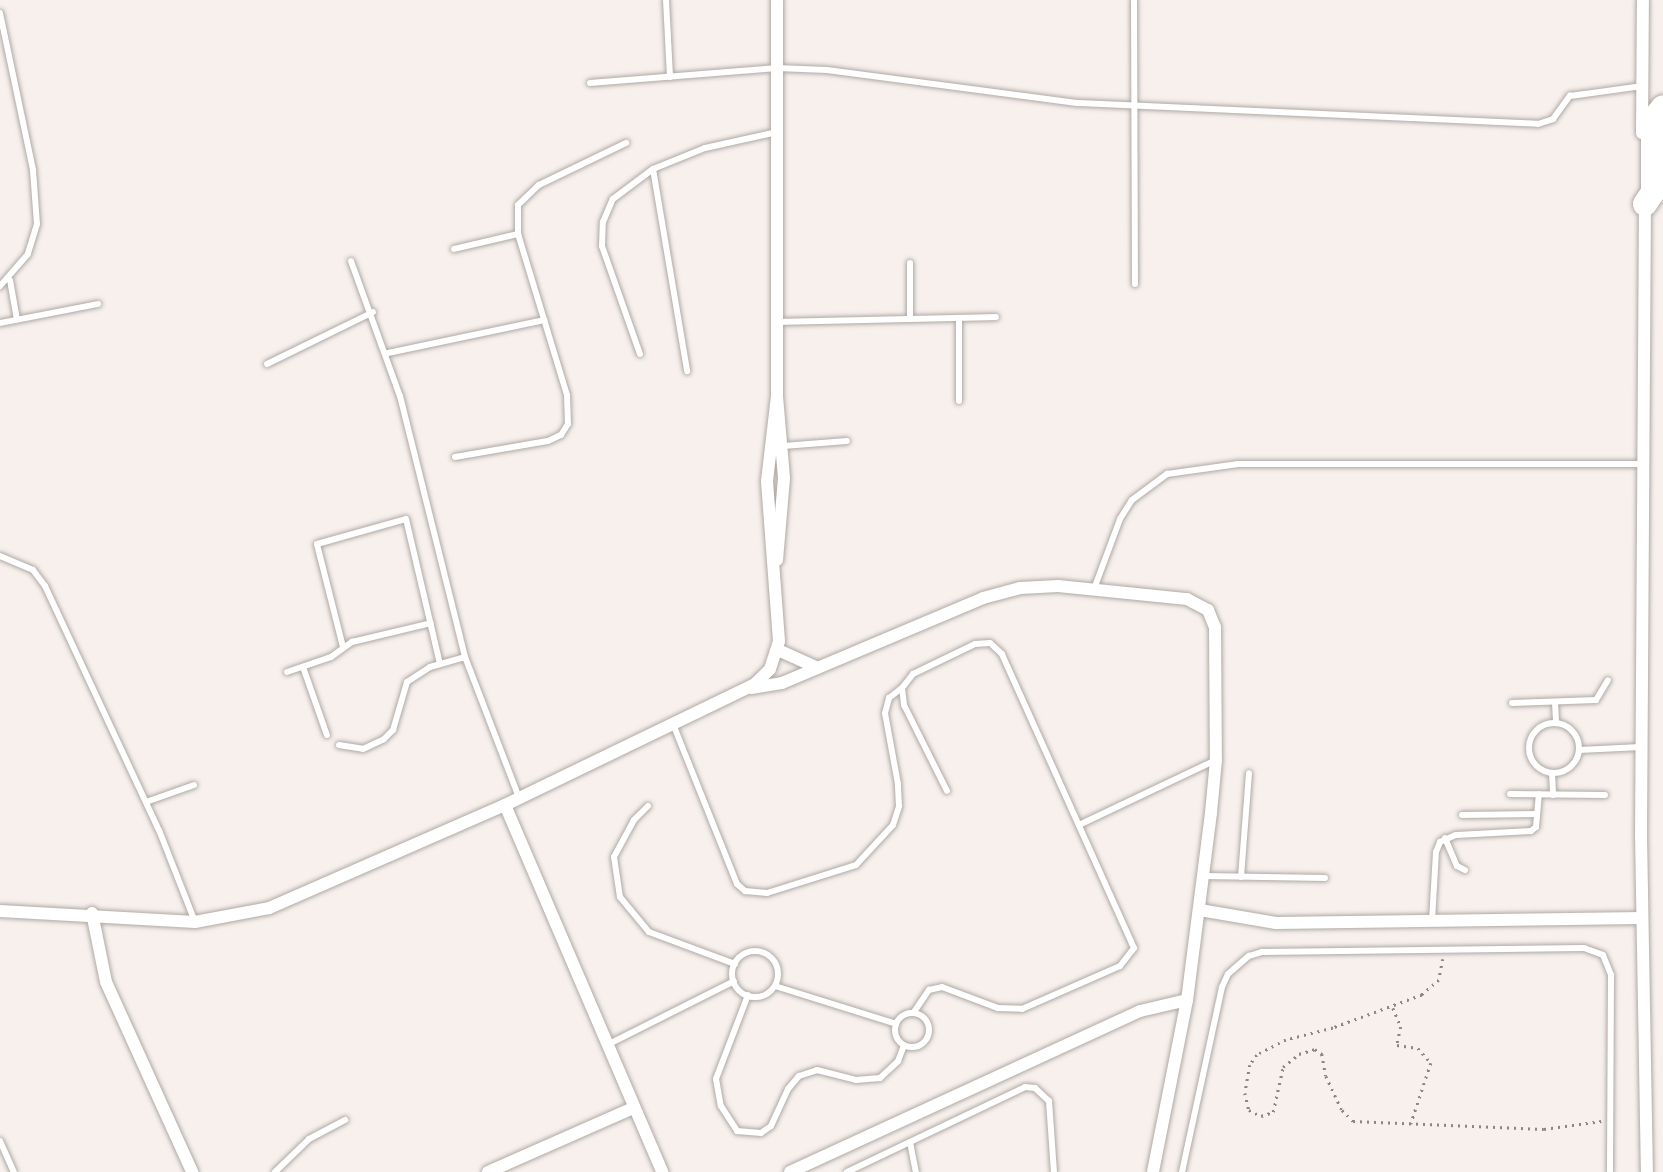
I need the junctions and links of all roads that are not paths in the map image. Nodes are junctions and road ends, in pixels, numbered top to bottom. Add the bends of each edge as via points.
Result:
1 (666, 0) edge
2 (777, 0) edge
3 (1134, 0) edge
4 (1643, 0) edge
5 (0, 13) edge
6 (777, 68) junction
7 (670, 77) junction
8 (590, 83) dead end
9 (1642, 86) junction
10 (1134, 106) junction
11 (1652, 111) edge
12 (777, 132) junction
13 (626, 143) dead end
14 (653, 169) junction
15 (1645, 204) joint
16 (518, 234) junction
17 (454, 249) dead end
18 (351, 261) dead end
19 (910, 262) dead end
20 (10, 280) junction
21 (1135, 284) dead end
22 (0, 286) edge
23 (98, 304) dead end
24 (373, 312) junction
25 (996, 317) dead end
26 (959, 318) junction
27 (17, 319) junction
28 (910, 319) junction
29 (545, 320) junction
30 (778, 322) junction
31 (0, 323) edge
32 (388, 353) junction
33 (640, 354) dead end
34 (267, 364) dead end
35 (687, 371) dead end
36 (777, 396) junction
37 (959, 401) dead end
38 (847, 441) dead end
39 (783, 446) junction
40 (455, 457) dead end
41 (1644, 464) junction
42 (0, 556) edge
43 (775, 574) junction
44 (1094, 589) junction
45 (431, 622) junction
46 (343, 648) junction
47 (778, 650) junction
48 (465, 657) junction
49 (440, 664) junction
50 (303, 667) junction
51 (816, 667) junction
52 (287, 672) dead end
53 (1608, 680) dead end
54 (902, 688) junction
55 (746, 689) junction
56 (1555, 702) junction
57 (1512, 703) dead end
58 (1556, 723) junction
59 (673, 724) junction
60 (327, 735) dead end
61 (339, 744) dead end
62 (1641, 747) junction
63 (1579, 750) junction
64 (1216, 761) junction
65 (1250, 773) dead end
66 (1552, 773) junction
67 (194, 785) dead end
68 (947, 791) dead end
69 (1510, 794) dead end
70 (1539, 794) junction
71 (1553, 794) junction
72 (1605, 795) dead end
73 (519, 798) junction
74 (146, 802) junction
75 (505, 805) junction
76 (648, 806) dead end
77 (1537, 814) junction
78 (1462, 815) dead end
79 (1079, 825) junction
80 (1445, 838) junction
81 (1465, 870) dead end
82 (1204, 876) junction
83 (1241, 877) junction
84 (1325, 878) dead end
85 (1200, 910) junction
86 (0, 911) edge
87 (92, 913) junction
88 (1642, 918) junction
89 (1432, 921) junction
90 (195, 922) junction
91 (735, 964) junction
92 (734, 981) junction
93 (775, 985) junction
94 (748, 995) junction
95 (1187, 1000) junction
96 (914, 1012) junction
97 (896, 1024) junction
98 (607, 1045) junction
99 (904, 1045) junction
100 (633, 1108) junction
101 (345, 1120) dead end
102 (0, 1141) edge
103 (910, 1142) junction
104 (14, 1172) edge
105 (192, 1172) edge
106 (275, 1172) edge
107 (488, 1172) edge
108 (662, 1172) edge
109 (790, 1172) edge
110 (847, 1172) edge
111 (916, 1172) edge
112 (1054, 1172) edge
113 (1153, 1172) edge
114 (1182, 1172) edge
115 (1610, 1172) edge
116 (1647, 1172) edge

1 - 7 lane
2 - 6 street
3 - 10 lane
4 - 9 street
5 - 20 lane via 37,199 37,224 29,254
6 - 7 lane
6 - 10 lane
6 - 12 street
7 - 8 lane
9 - 10 lane via 1570,96 1553,119 1543,124
9 - 11 street
10 - 21 lane
11 - 15 highway via 1653,192
12 - 14 lane via 705,148
12 - 30 street
13 - 16 lane via 526,192 517,212
14 - 33 lane via 613,199 603,222 602,246
14 - 35 lane
15 - 41 street
16 - 17 lane
16 - 29 lane
18 - 24 lane
19 - 28 lane
20 - 22 lane
20 - 27 lane
23 - 27 lane
24 - 32 lane
24 - 34 lane
25 - 26 lane
26 - 28 lane
26 - 37 lane
27 - 31 lane
28 - 30 lane
29 - 32 lane
29 - 40 lane via 567,395 568,424 561,435 548,442
30 - 36 street
32 - 48 lane
36 - 39 street
36 - 43 street via 768,481
38 - 39 lane
39 - 43 street via 783,510
41 - 44 lane via 1238,464 1167,474 1132,500 1115,529
41 - 62 street
42 - 74 lane via 40,577
43 - 47 street
44 - 51 street via 1039,586 1001,592
44 - 64 street via 1186,599 1208,610 1215,627
45 - 46 lane
45 - 46 lane via 408,521 321,539 317,544
45 - 49 lane
46 - 50 lane
47 - 51 street
47 - 55 street via 763,677
48 - 49 lane
48 - 73 lane
49 - 61 lane via 407,682 393,730 384,739 363,749
50 - 52 lane
50 - 60 lane
51 - 55 street via 782,682
53 - 56 lane via 1596,700
54 - 59 lane via 889,698 885,713 898,784 899,806 893,825 856,865 766,894 745,891 737,884
54 - 68 lane via 904,705
54 - 79 lane via 913,674 975,644 998,648
55 - 59 street
56 - 57 lane
56 - 58 lane
58 - 63 lane via 1575,735
58 - 66 lane via 1541,727 1529,746 1533,761
59 - 73 street
62 - 63 lane
62 - 88 street
63 - 66 lane via 1573,765
64 - 79 lane
64 - 82 street
65 - 83 lane
66 - 71 lane
67 - 74 lane
69 - 70 lane
70 - 71 lane
70 - 77 lane
71 - 72 lane
73 - 75 street
74 - 90 lane
75 - 90 street via 269,908
75 - 98 street
76 - 91 lane via 634,820 614,857 620,897 649,932
77 - 78 lane
77 - 80 lane via 1531,831
79 - 96 lane via 1134,940 1127,962 1022,1009 998,1008 942,987 929,990
80 - 81 lane via 1457,866
80 - 89 lane via 1436,852
82 - 83 lane
82 - 85 street
83 - 84 lane
85 - 89 street via 1276,923
85 - 95 street
86 - 87 street
87 - 90 street
87 - 105 street via 106,982
88 - 89 street
88 - 116 street
91 - 92 lane
91 - 93 lane via 741,956 761,951 777,965
92 - 94 lane
92 - 98 lane
93 - 94 lane via 768,993
93 - 97 lane
94 - 99 lane via 716,1079 720,1106 737,1131 761,1133 771,1126 799,1076 817,1070 856,1080 880,1078 898,1061
95 - 109 street via 1140,1011
95 - 113 street
96 - 97 lane
96 - 99 lane via 926,1018 930,1031 917,1046
97 - 99 lane via 895,1032
98 - 100 street
100 - 107 street
100 - 108 street
101 - 106 lane via 309,1139
102 - 104 lane
103 - 110 lane
103 - 111 lane
103 - 112 lane via 1016,1091 1035,1088 1049,1101
114 - 115 lane via 1218,1002 1228,974 1237,964 1262,952 1584,948 1603,955 1611,975

